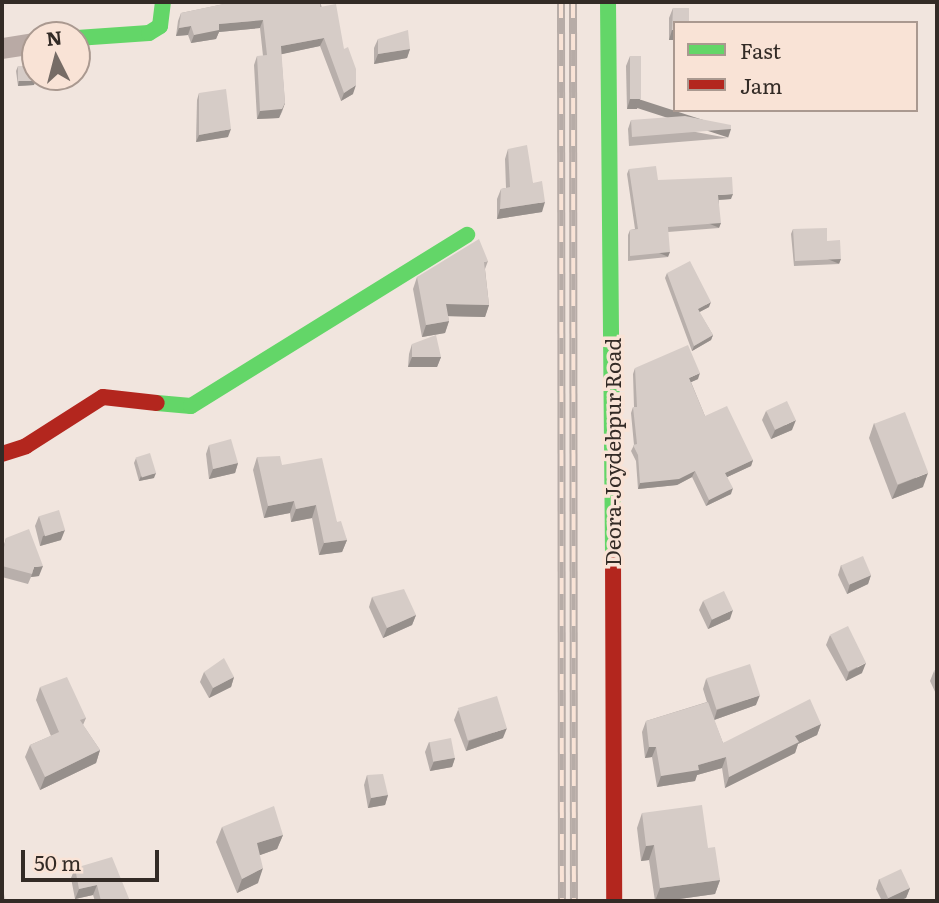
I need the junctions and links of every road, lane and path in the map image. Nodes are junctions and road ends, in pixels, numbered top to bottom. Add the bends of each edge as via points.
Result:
1 (163, 2) edge
2 (608, 2) edge
3 (91, 37) edge
4 (21, 46) edge
5 (2, 48) edge
6 (467, 235) dead end
7 (2, 454) edge
8 (614, 901) edge

1 - 3 street via 160,26 149,33
2 - 8 street, Deora-Joydebpur Road
4 - 5 street
6 - 7 street via 191,406 103,397 26,446

